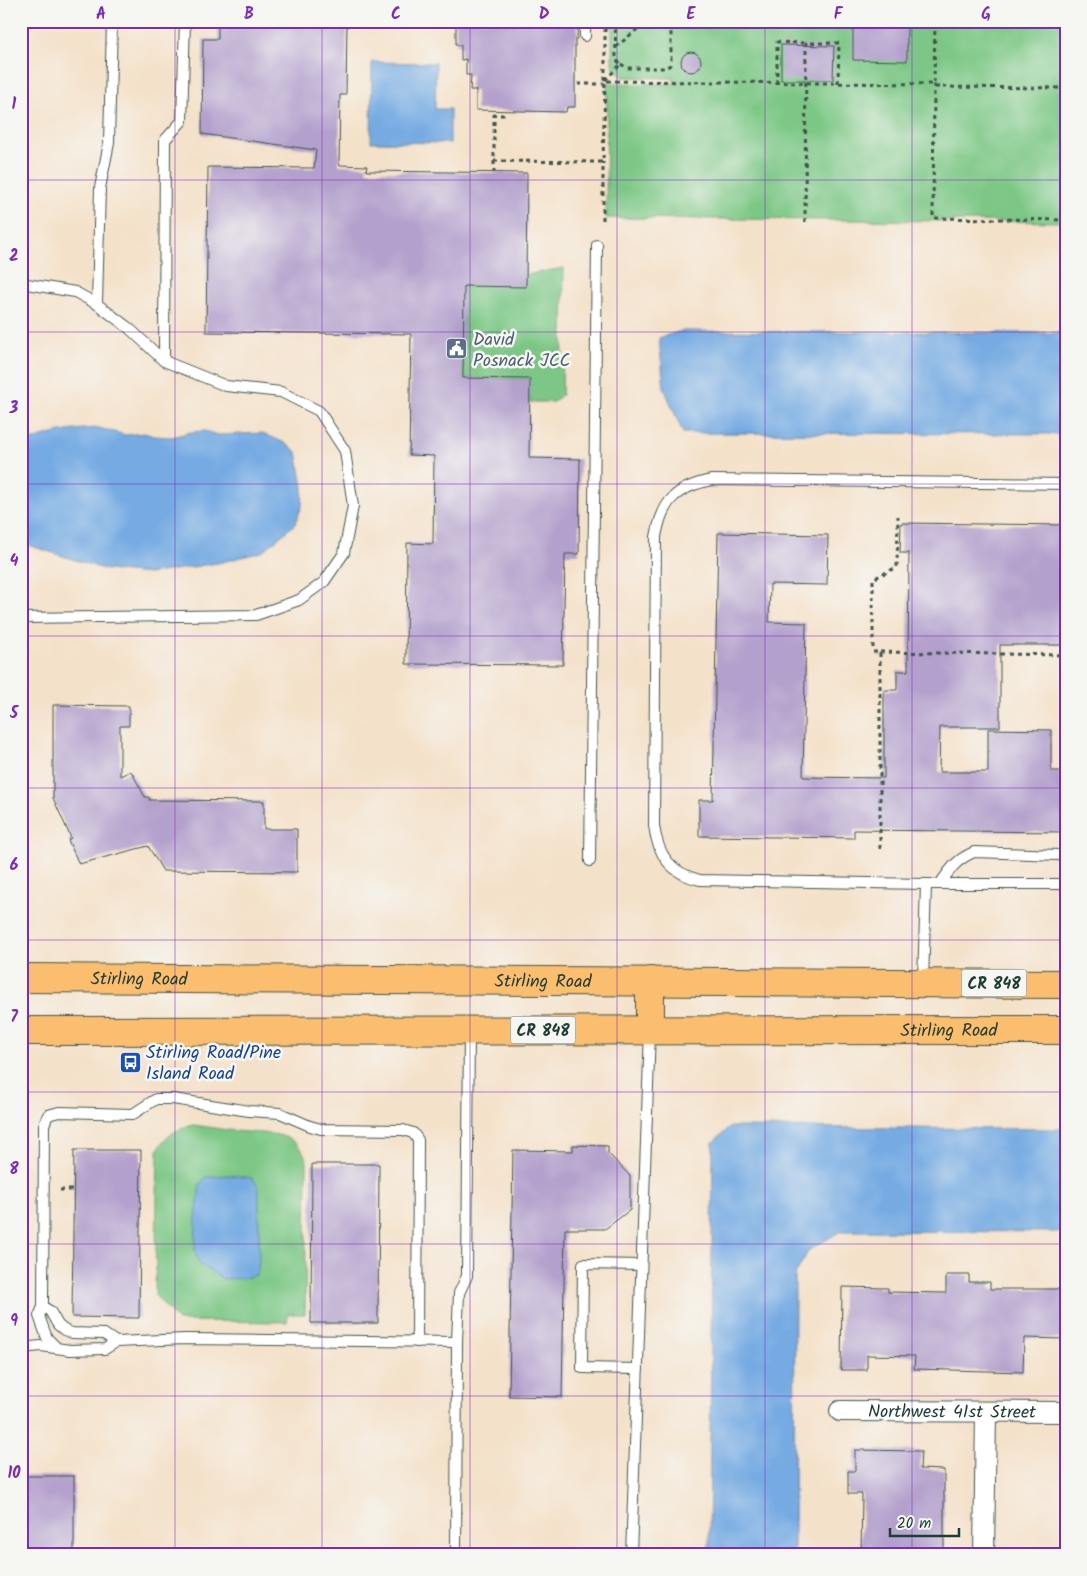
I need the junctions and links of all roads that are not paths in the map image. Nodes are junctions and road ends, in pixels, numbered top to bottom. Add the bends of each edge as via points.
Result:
1 (112, 21) edge
2 (184, 21) edge
3 (585, 21) edge
4 (585, 36) dead end
5 (597, 245) dead end
6 (21, 283) edge
7 (97, 304) junction
8 (164, 361) junction
9 (1066, 484) edge
10 (21, 618) edge
11 (1066, 857) edge
12 (590, 861) dead end
13 (926, 884) junction
14 (940, 884) junction
15 (1066, 884) edge
16 (21, 978) edge
17 (650, 981) junction
18 (923, 983) junction
19 (1066, 984) edge
20 (469, 1030) junction
21 (650, 1030) junction
22 (1066, 1030) edge
23 (21, 1031) edge
24 (641, 1265) junction
25 (43, 1308) junction
26 (116, 1342) junction
27 (416, 1342) junction
28 (457, 1342) junction
29 (56, 1347) junction
30 (21, 1348) edge
31 (638, 1370) junction
32 (840, 1411) dead end
33 (986, 1412) junction
34 (1066, 1412) edge
35 (456, 1555) edge
36 (631, 1555) edge
37 (984, 1555) edge

1 - 7 lane via 109,143 100,188
2 - 8 lane via 182,121 165,140
3 - 4 lane
5 - 12 lane
6 - 7 lane via 75,292
7 - 8 lane
8 - 10 lane via 226,386 280,392 319,411 345,451 353,506 344,553 324,582 299,600 256,615
9 - 13 lane via 712,480 683,489 663,509 656,537 654,826 656,842 669,864 680,874 700,880
11 - 14 lane via 974,852 952,866
13 - 14 lane
13 - 18 lane
14 - 15 lane
16 - 17 main road, Stirling Road / CR 848
17 - 18 main road, Stirling Road / CR 848
17 - 21 main road
18 - 19 main road, Stirling Road / CR 848
20 - 21 main road, Stirling Road / CR 848
20 - 23 main road, Stirling Road / CR 848
20 - 28 lane via 467,1276 458,1293
21 - 22 main road, Stirling Road / CR 848
21 - 24 lane
24 - 31 lane
24 - 31 lane via 583,1264 582,1368
25 - 26 lane via 50,1311 64,1330 104,1334
25 - 27 lane via 44,1125 48,1116 58,1112 133,1114 156,1099 173,1099 248,1112 280,1113 321,1129 403,1130 413,1133 418,1140
25 - 29 lane via 39,1316 42,1327
26 - 27 lane via 185,1338
26 - 29 lane via 105,1349
27 - 28 lane
28 - 35 lane
29 - 30 lane
31 - 36 lane
32 - 33 street, Northwest 41st Street
33 - 34 street, Northwest 41st Street
33 - 37 street

